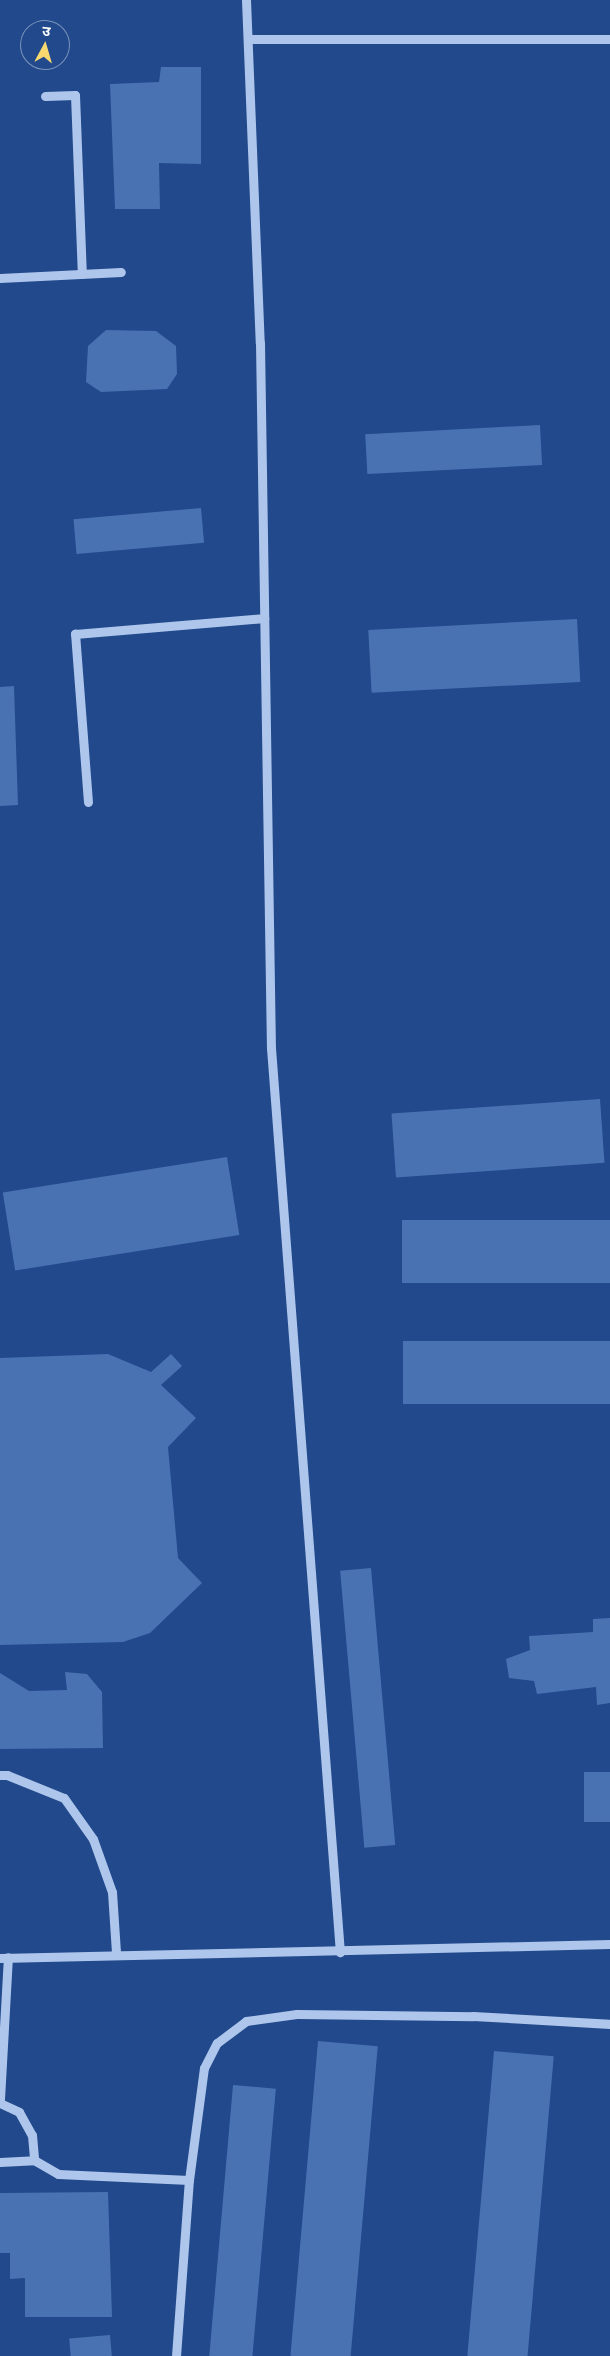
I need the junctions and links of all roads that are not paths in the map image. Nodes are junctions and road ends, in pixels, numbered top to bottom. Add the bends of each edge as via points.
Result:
1 (246, 0) edge
2 (248, 39) junction
3 (610, 39) edge
4 (45, 96) dead end
5 (121, 272) dead end
6 (82, 274) junction
7 (0, 278) edge
8 (264, 618) junction
9 (88, 802) dead end
10 (0, 1775) edge
11 (610, 1944) edge
12 (340, 1952) junction
13 (116, 1953) junction
14 (4, 1957) edge
15 (610, 2024) edge
16 (0, 2099) edge
17 (0, 2103) edge
18 (34, 2160) junction
19 (0, 2162) edge
20 (189, 2180) junction
21 (176, 2356) edge

1 - 2 street
2 - 3 street
2 - 8 street via 260,343
4 - 6 street via 75,94
5 - 6 street
6 - 7 street
8 - 9 street via 75,634
8 - 12 street via 271,1048
10 - 13 street via 64,1798 93,1839 112,1892
11 - 12 street
12 - 13 street
13 - 14 street
14 - 16 street
15 - 20 street via 473,2016 297,2014 246,2021 217,2043 204,2068
17 - 18 street via 19,2112 32,2135
18 - 19 street
18 - 20 street via 58,2174
20 - 21 street

